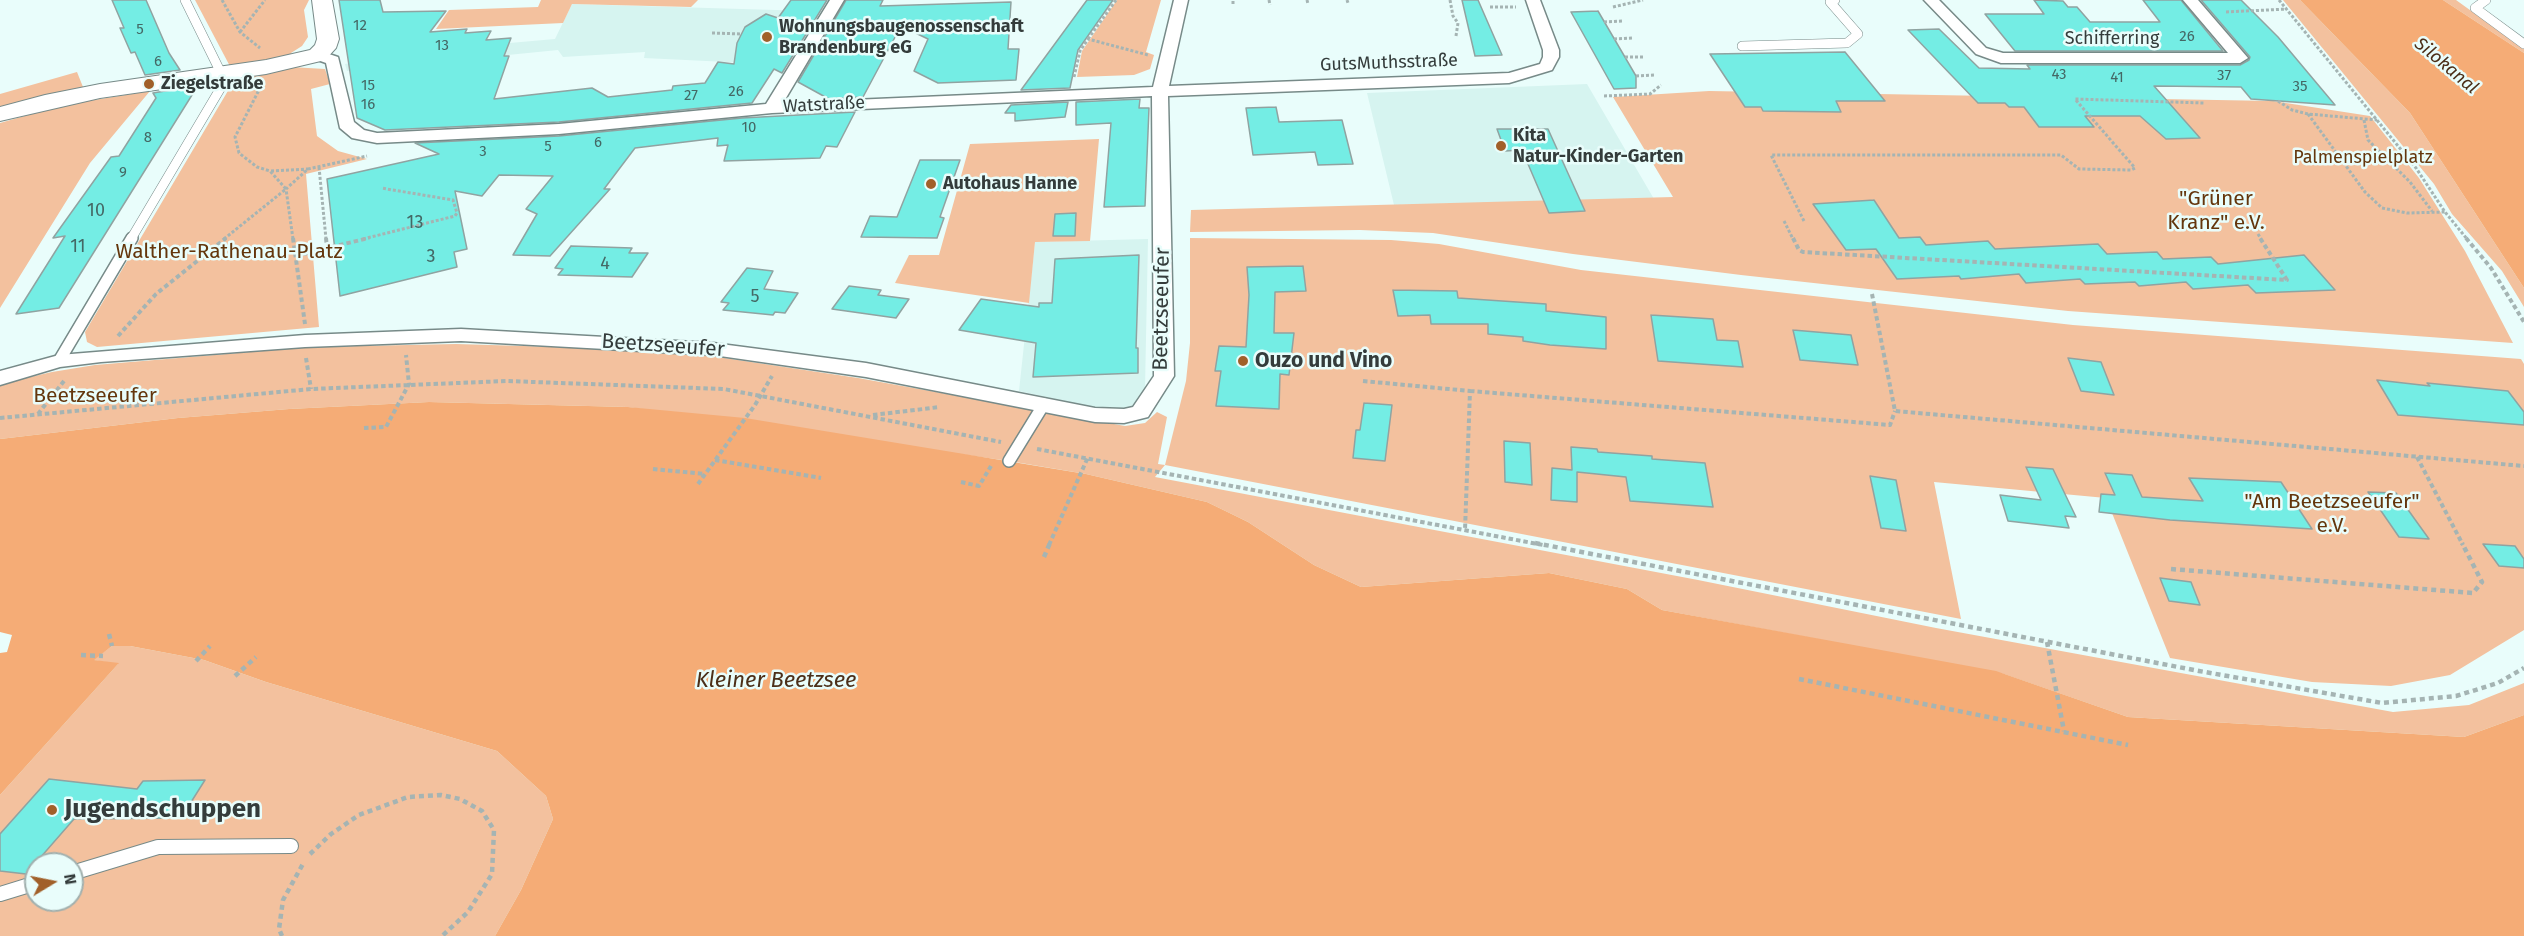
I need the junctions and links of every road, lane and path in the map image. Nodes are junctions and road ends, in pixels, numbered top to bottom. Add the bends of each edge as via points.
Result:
1 (185, 0) edge
2 (222, 0) edge
3 (266, 0) edge
4 (321, 0) edge
5 (837, 0) edge
6 (1116, 0) edge
7 (1181, 0) edge
8 (1269, 0) edge
9 (1450, 0) edge
10 (1533, 0) edge
11 (1643, 0) edge
12 (1835, 0) edge
13 (1931, 0) edge
14 (2190, 0) edge
15 (2279, 0) edge
16 (2486, 0) edge
17 (1270, 5) dead end
18 (1613, 7) dead end
19 (2288, 9) junction
20 (2201, 13) junction
21 (1622, 21) dead end
22 (1604, 22) dead end
23 (240, 32) junction
24 (712, 33) dead end
25 (741, 34) dead end
26 (1456, 36) dead end
27 (1632, 38) dead end
28 (1088, 39) junction
29 (1614, 39) dead end
30 (2524, 44) edge
31 (1742, 46) dead end
32 (317, 55) junction
33 (1625, 57) dead end
34 (1644, 57) dead end
35 (266, 67) junction
36 (1165, 71) junction
37 (221, 73) junction
38 (1655, 75) dead end
39 (1636, 76) dead end
40 (1074, 78) dead end
41 (1661, 85) dead end
42 (1160, 90) junction
43 (1604, 96) dead end
44 (2278, 101) dead end
45 (2204, 103) dead end
46 (772, 108) junction
47 (0, 114) edge
48 (2308, 114) junction
49 (2364, 120) junction
50 (2378, 120) junction
51 (400, 138) junction
52 (319, 167) junction
53 (308, 169) junction
54 (270, 171) junction
55 (381, 188) dead end
56 (286, 189) junction
57 (2433, 212) junction
58 (2445, 212) junction
59 (1784, 221) dead end
60 (1804, 221) dead end
61 (2258, 234) dead end
62 (327, 248) junction
63 (296, 256) junction
64 (1872, 294) dead end
65 (2524, 322) edge
66 (404, 336) junction
67 (117, 338) dead end
68 (305, 341) junction
69 (58, 361) junction
70 (0, 378) edge
71 (1363, 381) dead end
72 (409, 384) junction
73 (311, 389) junction
74 (1470, 391) junction
75 (760, 396) junction
76 (1044, 404) junction
77 (1895, 411) junction
78 (0, 418) edge
79 (364, 428) dead end
80 (1017, 446) junction
81 (1001, 452) dead end
82 (1088, 457) junction
83 (2417, 457) junction
84 (715, 460) junction
85 (995, 460) dead end
86 (1010, 461) dead end
87 (2524, 466) edge
88 (653, 469) dead end
89 (706, 474) junction
90 (821, 478) dead end
91 (961, 482) dead end
92 (698, 484) dead end
93 (1465, 530) junction
94 (1044, 557) dead end
95 (2171, 569) dead end
96 (109, 634) dead end
97 (2047, 642) junction
98 (112, 646) dead end
99 (210, 646) dead end
100 (81, 655) dead end
101 (103, 656) dead end
102 (256, 657) dead end
103 (196, 661) dead end
104 (2524, 668) edge
105 (235, 676) dead end
106 (1799, 679) dead end
107 (2064, 731) junction
108 (2128, 746) dead end
109 (291, 846) dead end
110 (84, 869) edge
111 (24, 887) edge
112 (0, 894) edge
113 (282, 936) edge
114 (442, 936) edge

1 - 37 lane
2 - 23 path
3 - 23 path
4 - 32 main road via 328,39
5 - 46 street
6 - 28 path
7 - 36 street
8 - 17 path
9 - 26 path via 1458,23
10 - 42 street, GutsMuthsstraße via 1551,57 1546,66 1525,75 1489,80
11 - 18 path
12 - 31 lane via 1830,2 1858,34 1847,42
13 - 20 street, Schifferring via 1982,51 2001,58 2240,58
14 - 20 street, Schifferring
15 - 19 path
16 - 30 lane via 2475,8
19 - 20 path
19 - 50 path
21 - 22 path
23 - 35 path via 263,51
24 - 25 path
27 - 29 path
28 - 36 path via 1156,57 1153,69
28 - 40 path via 1080,51
32 - 35 main road
32 - 51 street, Watstraße via 333,60 346,124 358,134
33 - 34 path
35 - 37 main road
35 - 54 path via 260,91 235,137 239,153 256,167
36 - 42 street
37 - 47 main road via 100,91
37 - 69 lane via 223,84
38 - 39 path
41 - 43 path via 1650,94
42 - 46 street, Watstraße
42 - 76 street, Beetzseeufer via 1164,376 1140,412 1124,416 1095,415
44 - 48 path
45 - 60 path via 2075,99 2135,168 2131,170 2079,169 2061,155 1771,155
46 - 51 street, Watstraße via 559,129
48 - 49 path
48 - 57 path via 2364,192 2382,208 2407,213
49 - 50 path
49 - 57 path via 2368,140 2410,182
50 - 58 path
51 - 52 path via 397,148
52 - 53 path
52 - 62 path
53 - 54 path
53 - 56 path
54 - 56 path
55 - 62 path via 453,200 457,213
56 - 63 path
56 - 67 path via 156,294
57 - 58 path
58 - 65 path via 2491,268
59 - 61 path via 1803,252 2284,281 2287,279
62 - 63 path
63 - 68 path
64 - 77 path
66 - 68 street, Beetzseeufer
66 - 72 path
66 - 76 street, Beetzseeufer via 484,336 713,349 866,370
68 - 69 street, Beetzseeufer
68 - 73 path
69 - 70 street, Beetzseeufer
71 - 74 path
72 - 73 path
72 - 75 path via 507,381 724,389
72 - 79 path via 386,427
73 - 78 path
74 - 77 path via 1890,425
74 - 93 path
75 - 81 path via 1006,443
75 - 84 path
76 - 80 lane
77 - 83 path
80 - 82 path
80 - 86 lane
82 - 93 path
82 - 94 path
83 - 87 path
83 - 95 path via 2482,582 2473,593
84 - 89 path
84 - 90 path
85 - 91 path via 979,486
88 - 89 path
89 - 92 path
93 - 97 path
96 - 98 path
97 - 104 path via 2382,703 2456,696 2498,682
97 - 107 path
99 - 103 path
100 - 101 path
102 - 105 path
106 - 107 path
107 - 108 path
109 - 110 lane via 158,847
111 - 112 lane
113 - 114 path via 279,929 283,900 307,857 331,834 359,815 387,803 441,795 460,799 482,811 494,830 492,874 468,912

